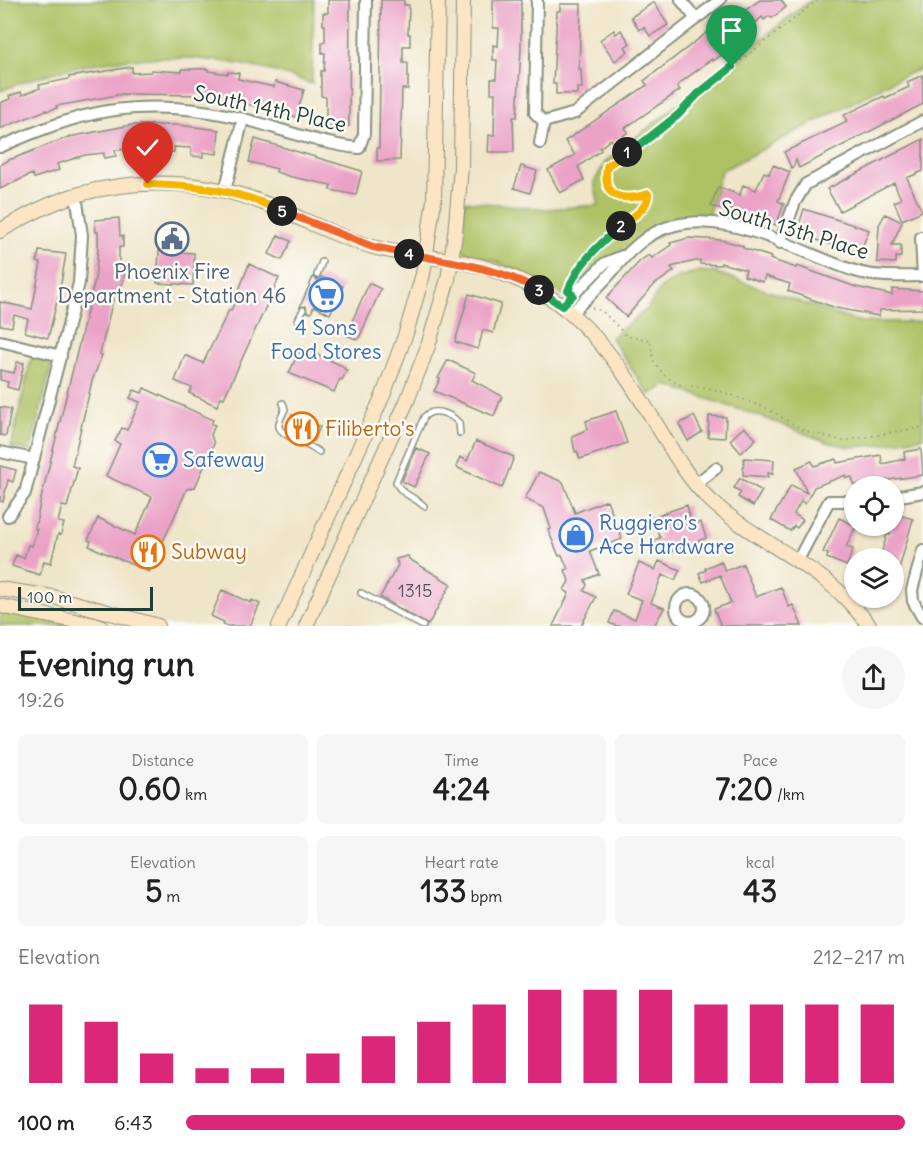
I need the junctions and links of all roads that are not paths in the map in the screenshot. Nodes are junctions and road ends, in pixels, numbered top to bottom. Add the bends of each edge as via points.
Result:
1 (366, 0) edge
2 (438, 0) edge
3 (464, 0) edge
4 (537, 0) edge
5 (681, 0) edge
6 (720, 0) edge
7 (696, 19) junction
8 (243, 119) junction
9 (923, 121) edge
10 (544, 123) junction
11 (540, 143) dead end
12 (0, 147) edge
13 (225, 191) junction
14 (76, 195) junction
15 (0, 231) edge
16 (921, 237) dead end
17 (780, 243) junction
18 (426, 256) junction
19 (451, 260) junction
20 (322, 262) dead end
21 (317, 275) dead end
22 (923, 276) edge
23 (572, 305) junction
24 (303, 310) dead end
25 (298, 320) dead end
26 (0, 341) edge
27 (61, 356) junction
28 (283, 403) dead end
29 (460, 433) dead end
30 (0, 452) edge
31 (319, 452) dead end
32 (34, 459) junction
33 (716, 468) dead end
34 (696, 484) junction
35 (923, 492) edge
36 (904, 495) edge
37 (844, 501) edge
38 (424, 506) dead end
39 (8, 516) dead end
40 (923, 550) edge
41 (797, 562) junction
42 (0, 589) edge
43 (361, 592) dead end
44 (0, 606) edge
45 (679, 617) dead end
46 (922, 617) edge
47 (100, 626) edge
48 (158, 626) edge
49 (279, 626) edge
50 (306, 626) edge
51 (423, 626) edge
52 (671, 626) edge
53 (870, 626) edge

1 - 8 street, South 14th Place via 364,134 359,148
2 - 18 main road via 434,200
3 - 19 main road via 461,167
4 - 10 street via 536,112
5 - 7 street
6 - 7 street
7 - 10 street via 575,113
8 - 12 street, South 14th Place via 208,111 159,108 109,111 64,122
8 - 13 street
9 - 17 street via 806,184
10 - 11 street
13 - 14 main road via 148,184
13 - 18 main road via 373,247
14 - 15 main road
14 - 27 street via 82,235 81,264
16 - 22 street
17 - 22 street, South 13th Place via 881,277
17 - 23 street, South 13th Place via 731,225 698,222 661,231 605,263
18 - 19 main road
18 - 49 main road via 406,333 384,393
19 - 23 main road via 509,276
19 - 50 main road via 440,310 407,401
20 - 21 lane
23 - 34 main road via 617,363
24 - 25 lane
26 - 27 street
27 - 32 street
28 - 31 lane via 280,430
29 - 38 lane via 459,423 447,415 436,411 424,417 396,482
30 - 32 street
32 - 39 street via 25,493
33 - 34 street
34 - 41 main road via 722,510
35 - 36 street
37 - 41 street via 829,501
40 - 46 street via 912,590 912,601
41 - 53 main road via 842,594
42 - 48 main road via 52,597
43 - 51 lane
44 - 47 main road
45 - 52 street

